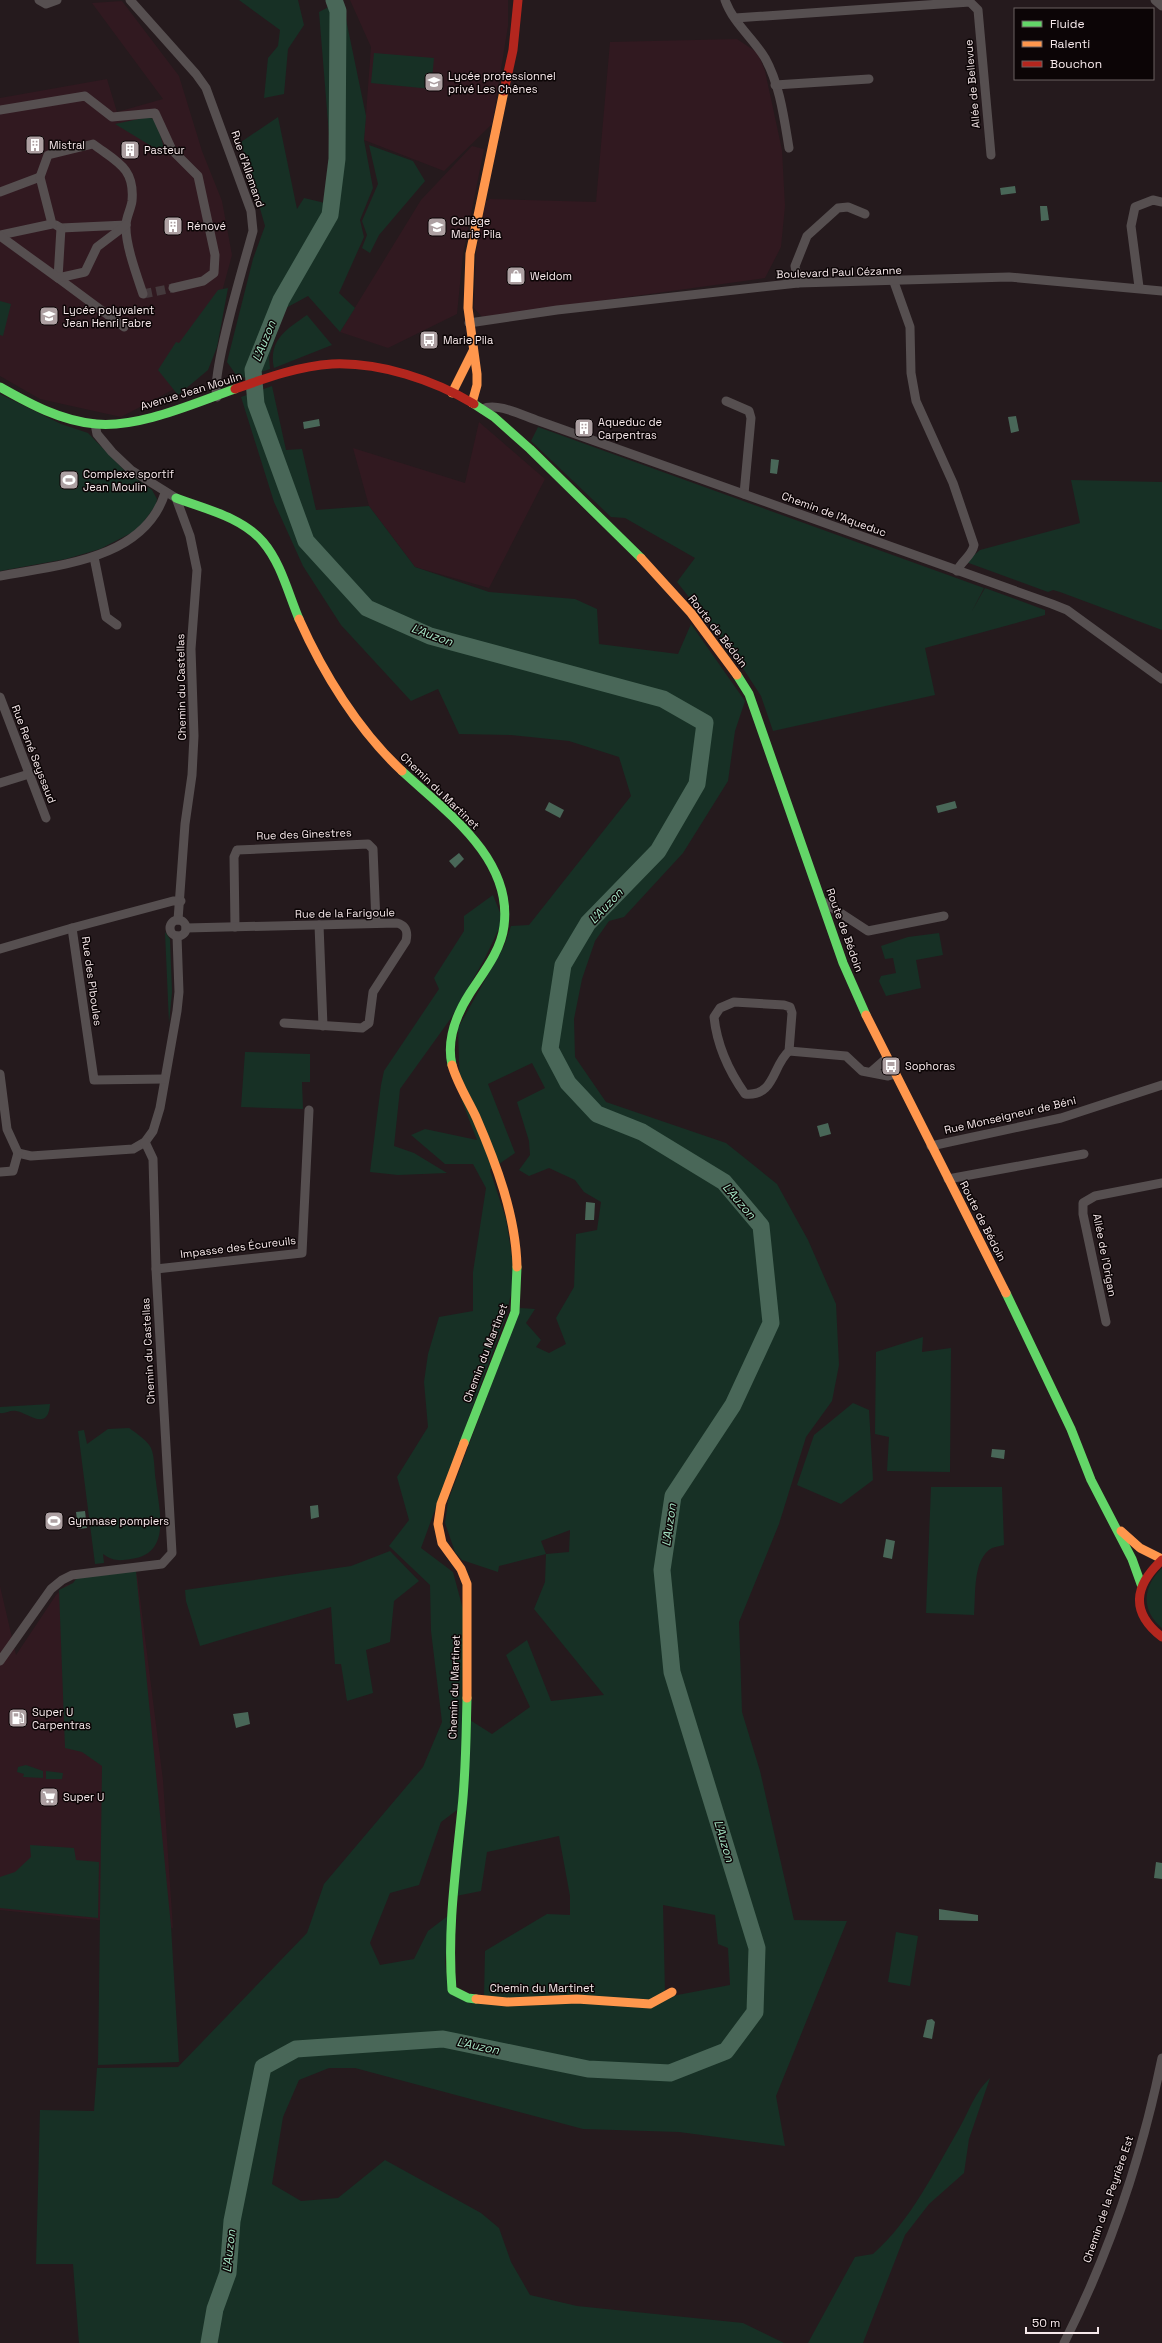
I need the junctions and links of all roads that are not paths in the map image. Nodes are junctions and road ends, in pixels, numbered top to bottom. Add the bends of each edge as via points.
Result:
1 (39, 0) edge
2 (57, 0) edge
3 (130, 0) edge
4 (518, 0) edge
5 (725, 0) edge
6 (1155, 0) edge
7 (1162, 6) edge
8 (735, 18) junction
9 (869, 79) dead end
10 (775, 85) junction
11 (0, 110) edge
12 (789, 148) dead end
13 (991, 155) dead end
14 (40, 178) junction
15 (0, 192) edge
16 (1162, 202) edge
17 (865, 214) dead end
18 (52, 224) junction
19 (126, 225) junction
20 (61, 228) junction
21 (0, 236) edge
22 (58, 278) junction
23 (894, 282) junction
24 (798, 283) junction
25 (1139, 287) junction
26 (173, 288) tunnel mouth
27 (1162, 291) edge
28 (143, 294) dead end
29 (470, 323) junction
30 (124, 327) dead end
31 (473, 351) junction
32 (0, 387) edge
33 (452, 393) junction
34 (217, 397) junction
35 (726, 401) dead end
36 (472, 403) junction
37 (482, 409) junction
38 (95, 424) junction
39 (165, 493) junction
40 (744, 494) junction
41 (176, 498) junction
42 (94, 557) junction
43 (957, 571) junction
44 (0, 576) edge
45 (117, 625) dead end
46 (1162, 679) edge
47 (0, 698) edge
48 (29, 774) junction
49 (0, 783) edge
50 (46, 818) dead end
51 (181, 901) junction
52 (822, 901) junction
53 (944, 916) dead end
54 (178, 920) junction
55 (376, 923) junction
56 (319, 925) junction
57 (235, 927) junction
58 (72, 928) junction
59 (186, 928) junction
60 (177, 936) junction
61 (0, 949) edge
62 (284, 1023) dead end
63 (323, 1026) junction
64 (789, 1051) junction
65 (887, 1058) junction
66 (871, 1072) junction
67 (0, 1074) edge
68 (895, 1074) junction
69 (164, 1079) junction
70 (1162, 1085) edge
71 (309, 1110) dead end
72 (4, 1129) edge
73 (145, 1142) junction
74 (932, 1146) junction
75 (18, 1153) junction
76 (1084, 1154) dead end
77 (0, 1172) edge
78 (948, 1179) junction
79 (1162, 1183) edge
80 (156, 1269) junction
81 (1106, 1322) dead end
82 (1111, 1519) junction
83 (1162, 1559) edge
84 (1142, 1584) junction
85 (1161, 1637) edge
86 (1162, 1646) edge
87 (0, 1661) edge
88 (672, 1992) dead end
89 (1162, 2058) edge
90 (1064, 2343) edge

1 - 2 street via 46,4
3 - 34 street, Rue d'Allemand via 206,88 251,211 252,231 220,362 215,386
4 - 29 main road via 512,50 473,231 468,288
5 - 8 street
6 - 7 street
8 - 10 street via 765,58
8 - 13 street, Allée de Bellevue via 970,2 978,10
9 - 10 street
10 - 12 street
11 - 26 street via 85,96 112,117 154,113 172,150 198,176 215,255 214,273 203,282
14 - 15 street
14 - 18 street
14 - 19 street via 48,155 93,144 126,168 132,182 132,202
16 - 25 street via 1153,200 1135,207 1131,226
17 - 24 street via 848,207 838,208 807,236 795,266
18 - 20 street
18 - 21 street
19 - 20 street
19 - 22 street via 97,247 85,272
19 - 28 street
20 - 22 street
21 - 22 street
22 - 30 street
23 - 24 street, Boulevard Paul Cézanne
23 - 25 street, Boulevard Paul Cézanne via 1009,277
23 - 43 street via 910,327 911,373 916,402 953,482 974,545 973,552 960,563
24 - 29 street, Boulevard Paul Cézanne via 557,310
25 - 27 street, Boulevard Paul Cézanne
29 - 31 main road
31 - 33 main road
31 - 36 main road via 477,385
32 - 38 main road, Avenue Jean Moulin via 46,411
33 - 34 main road, Avenue Jean Moulin via 385,370 341,363 318,365
33 - 36 main road, Avenue Jean Moulin
34 - 38 main road, Avenue Jean Moulin via 131,422
35 - 40 street via 749,411 751,418
36 - 37 main road, Avenue Jean Moulin
37 - 40 street, Chemin de l'Aqueduc via 491,406 504,410
37 - 52 main road, Route de Bédoin via 545,464 656,574 734,669 757,715
38 - 39 street via 97,434 112,452 131,470
39 - 41 street
39 - 42 street via 161,507 131,540
40 - 43 street, Chemin de l'Aqueduc
41 - 51 street, Chemin du Castellas via 190,536 196,570 191,649 194,736 192,775 184,824
41 - 88 main road, Chemin du Martinet via 238,522 262,542 285,582 300,621 356,714 377,744 402,772 480,846 500,886 505,907 505,924 500,941 461,1009 450,1040 451,1060 496,1166 518,1266 515,1312 440,1504 438,1524 442,1543 461,1568 467,1584 468,1614 462,1804 448,1964 452,1990 468,1998 507,2002 577,1999 650,2004
42 - 44 street
42 - 45 street via 106,617
43 - 46 street, Chemin de l'Aqueduc via 1067,610
47 - 48 street, Rue René Seyssaud
48 - 49 street
48 - 50 street, Rue René Seyssaud
51 - 54 street, Chemin du Castellas
51 - 58 street, Rue des Piboules
52 - 53 street via 868,931
52 - 65 main road, Route de Bédoin via 843,963
54 - 59 street via 184,922
54 - 60 street via 170,927 172,933
55 - 56 street, Rue de la Farigoule
55 - 57 street, Rue des Ginestres via 373,849 368,844 237,850 234,857
55 - 63 street, Rue de la Farigoule via 402,924 408,934 373,992 369,1023 362,1028
56 - 57 street, Rue de la Farigoule
56 - 63 street
57 - 59 street, Rue de la Farigoule
58 - 61 street
58 - 69 street, Rue des Piboules via 94,1080
59 - 60 street via 183,934
60 - 69 street via 178,992
62 - 63 street, Rue de la Farigoule
64 - 64 street via 792,1013 790,1007 734,1002 720,1008 714,1016 716,1036 732,1077 745,1094 755,1095 766,1088
64 - 66 street via 846,1056 858,1069
65 - 66 street
65 - 68 main road, Route de Bédoin
66 - 68 street via 888,1076
67 - 72 street
68 - 74 main road, Route de Bédoin
69 - 73 street via 160,1108 153,1131
70 - 74 street, Rue Monseigneur de Béni via 1061,1118
71 - 80 street, Impasse des Écureuils via 302,1253
72 - 75 street
73 - 75 street via 133,1150 31,1156
73 - 80 street, Chemin du Castellas via 153,1159
74 - 78 main road, Route de Bédoin
75 - 77 street via 13,1171
76 - 78 street
78 - 82 main road, Route de Bédoin via 1052,1387 1091,1480
79 - 81 street, Allée de l'Origan via 1095,1196 1083,1203 1083,1214
80 - 87 street, Chemin du Castellas via 172,1553 162,1564 72,1575 62,1580 51,1589
82 - 83 main road, Route de Bédoin via 1140,1548
82 - 84 main road, Route de Bédoin
83 - 84 main road via 1150,1570
84 - 85 main road via 1140,1608 1148,1624
85 - 86 main road
89 - 90 street, Chemin de la Peyrière Est via 1154,2096 1118,2215

